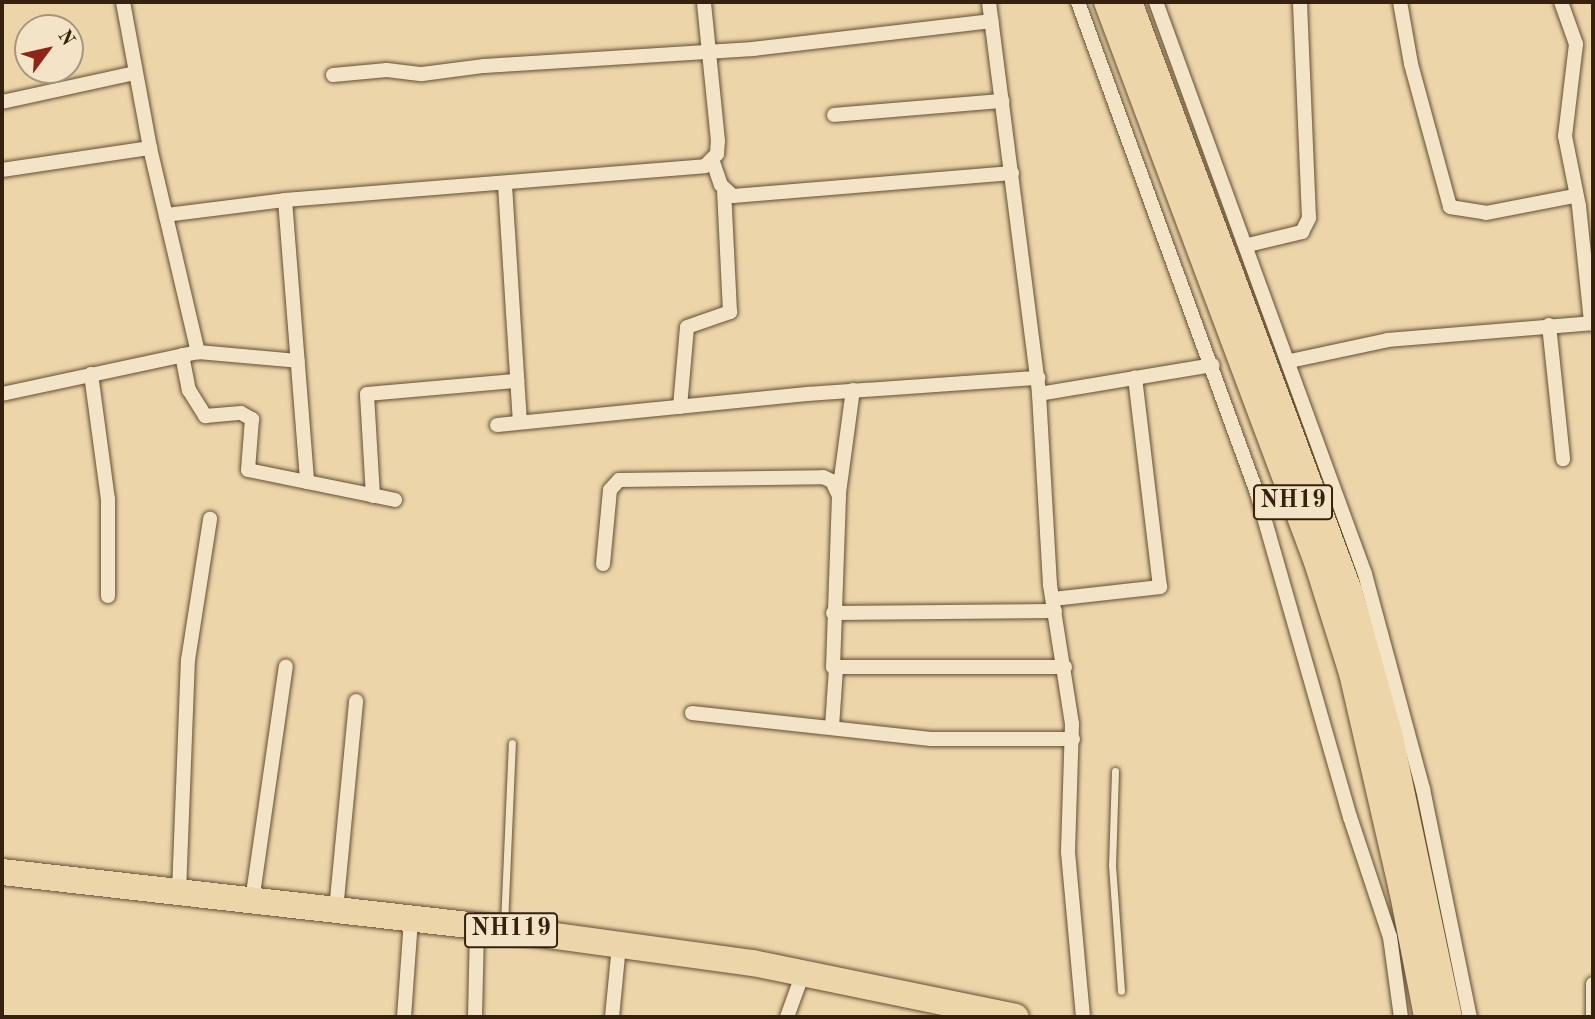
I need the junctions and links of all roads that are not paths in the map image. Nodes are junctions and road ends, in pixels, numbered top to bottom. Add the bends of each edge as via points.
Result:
1 (123, 2) edge
2 (704, 2) edge
3 (989, 2) edge
4 (1078, 2) edge
5 (1107, 2) edge
6 (1129, 2) edge
7 (1156, 2) edge
8 (1300, 2) edge
9 (1400, 2) edge
10 (1561, 2) edge
11 (991, 21) junction
12 (711, 51) junction
13 (135, 73) junction
14 (333, 75) dead end
15 (1002, 101) junction
16 (2, 102) edge
17 (834, 115) dead end
18 (150, 148) junction
19 (713, 162) junction
20 (2, 170) edge
21 (1012, 173) junction
22 (505, 184) junction
23 (724, 190) junction
24 (1574, 196) junction
25 (285, 200) junction
26 (166, 215) junction
27 (1248, 245) junction
28 (1592, 323) edge
29 (1549, 326) junction
30 (198, 352) junction
31 (182, 355) junction
32 (298, 361) junction
33 (1290, 361) junction
34 (1213, 365) junction
35 (91, 374) junction
36 (1135, 377) junction
37 (1038, 378) junction
38 (517, 381) junction
39 (853, 390) junction
40 (2, 394) edge
41 (1040, 394) junction
42 (680, 407) junction
43 (520, 422) junction
44 (497, 425) dead end
45 (1563, 459) dead end
46 (307, 482) junction
47 (373, 496) junction
48 (839, 496) junction
49 (395, 500) dead end
50 (210, 519) dead end
51 (603, 565) dead end
52 (108, 596) dead end
53 (1054, 605) junction
54 (832, 613) junction
55 (286, 666) dead end
56 (1065, 667) junction
57 (836, 668) junction
58 (356, 701) dead end
59 (692, 713) dead end
60 (832, 727) junction
61 (1073, 739) junction
62 (512, 743) dead end
63 (1115, 771) dead end
64 (2, 872) edge
65 (179, 892) junction
66 (252, 901) junction
67 (336, 910) junction
68 (411, 919) junction
69 (490, 928) junction
70 (619, 945) junction
71 (803, 973) junction
72 (1593, 984) edge
73 (1121, 991) dead end
74 (404, 1017) edge
75 (475, 1017) edge
76 (612, 1017) edge
77 (787, 1017) edge
78 (1015, 1017) edge
79 (1083, 1017) edge
80 (1401, 1017) edge
81 (1427, 1017) edge
82 (1449, 1017) edge
83 (1470, 1017) edge
84 (1593, 1017) edge

1 - 13 street
2 - 12 street
3 - 11 street
4 - 34 street
5 - 81 highway, NH19 via 1317,562 1358,699
6 - 82 highway, NH19 via 1349,591 1389,733
7 - 27 street
8 - 27 street via 1309,218 1302,232
9 - 24 street via 1411,64 1450,207 1486,213
10 - 24 street via 1576,44 1565,136
11 - 12 street via 851,41
11 - 15 street
12 - 14 street via 422,74 387,70
12 - 19 street via 718,141
13 - 16 street
13 - 18 street
15 - 17 street
15 - 21 street
18 - 20 street
18 - 26 street
19 - 22 street via 693,169
19 - 23 street
21 - 23 street via 733,196
21 - 37 street
22 - 25 street
22 - 38 street
23 - 42 street via 730,312 687,327
24 - 28 street
25 - 26 street
25 - 32 street
26 - 30 street
27 - 33 street
28 - 29 street
29 - 33 street via 1388,340
29 - 45 street
30 - 31 street
30 - 32 street
31 - 35 street
31 - 46 street via 189,390 205,416 242,413 252,419 248,470
32 - 46 street
33 - 83 street via 1347,518 1396,679
34 - 36 street
34 - 80 street via 1261,503 1350,817 1390,937
35 - 40 street
35 - 52 street via 108,499
36 - 41 street
36 - 53 street via 1160,587
37 - 39 street
37 - 41 street
38 - 43 street
38 - 47 street via 367,394
39 - 42 street
39 - 48 street
41 - 53 street
42 - 43 street
43 - 44 street
46 - 47 street
47 - 49 street
48 - 51 street via 832,481 814,476 619,480 610,490
48 - 54 street
50 - 65 street via 188,660
53 - 54 street
53 - 56 street
54 - 57 street via 830,662
55 - 66 street
56 - 57 street
56 - 61 street
57 - 60 street
58 - 67 street
59 - 60 street
60 - 61 street via 931,739
61 - 79 street via 1068,852
62 - 69 lane
63 - 73 lane via 1112,865
64 - 65 highway, NH119
65 - 66 highway, NH119
66 - 67 highway, NH119
67 - 68 highway, NH119
68 - 69 highway, NH119
68 - 74 street
69 - 70 highway, NH119
69 - 75 street
70 - 71 highway, NH119
70 - 76 street
71 - 77 street
71 - 78 highway, NH119
72 - 84 street

